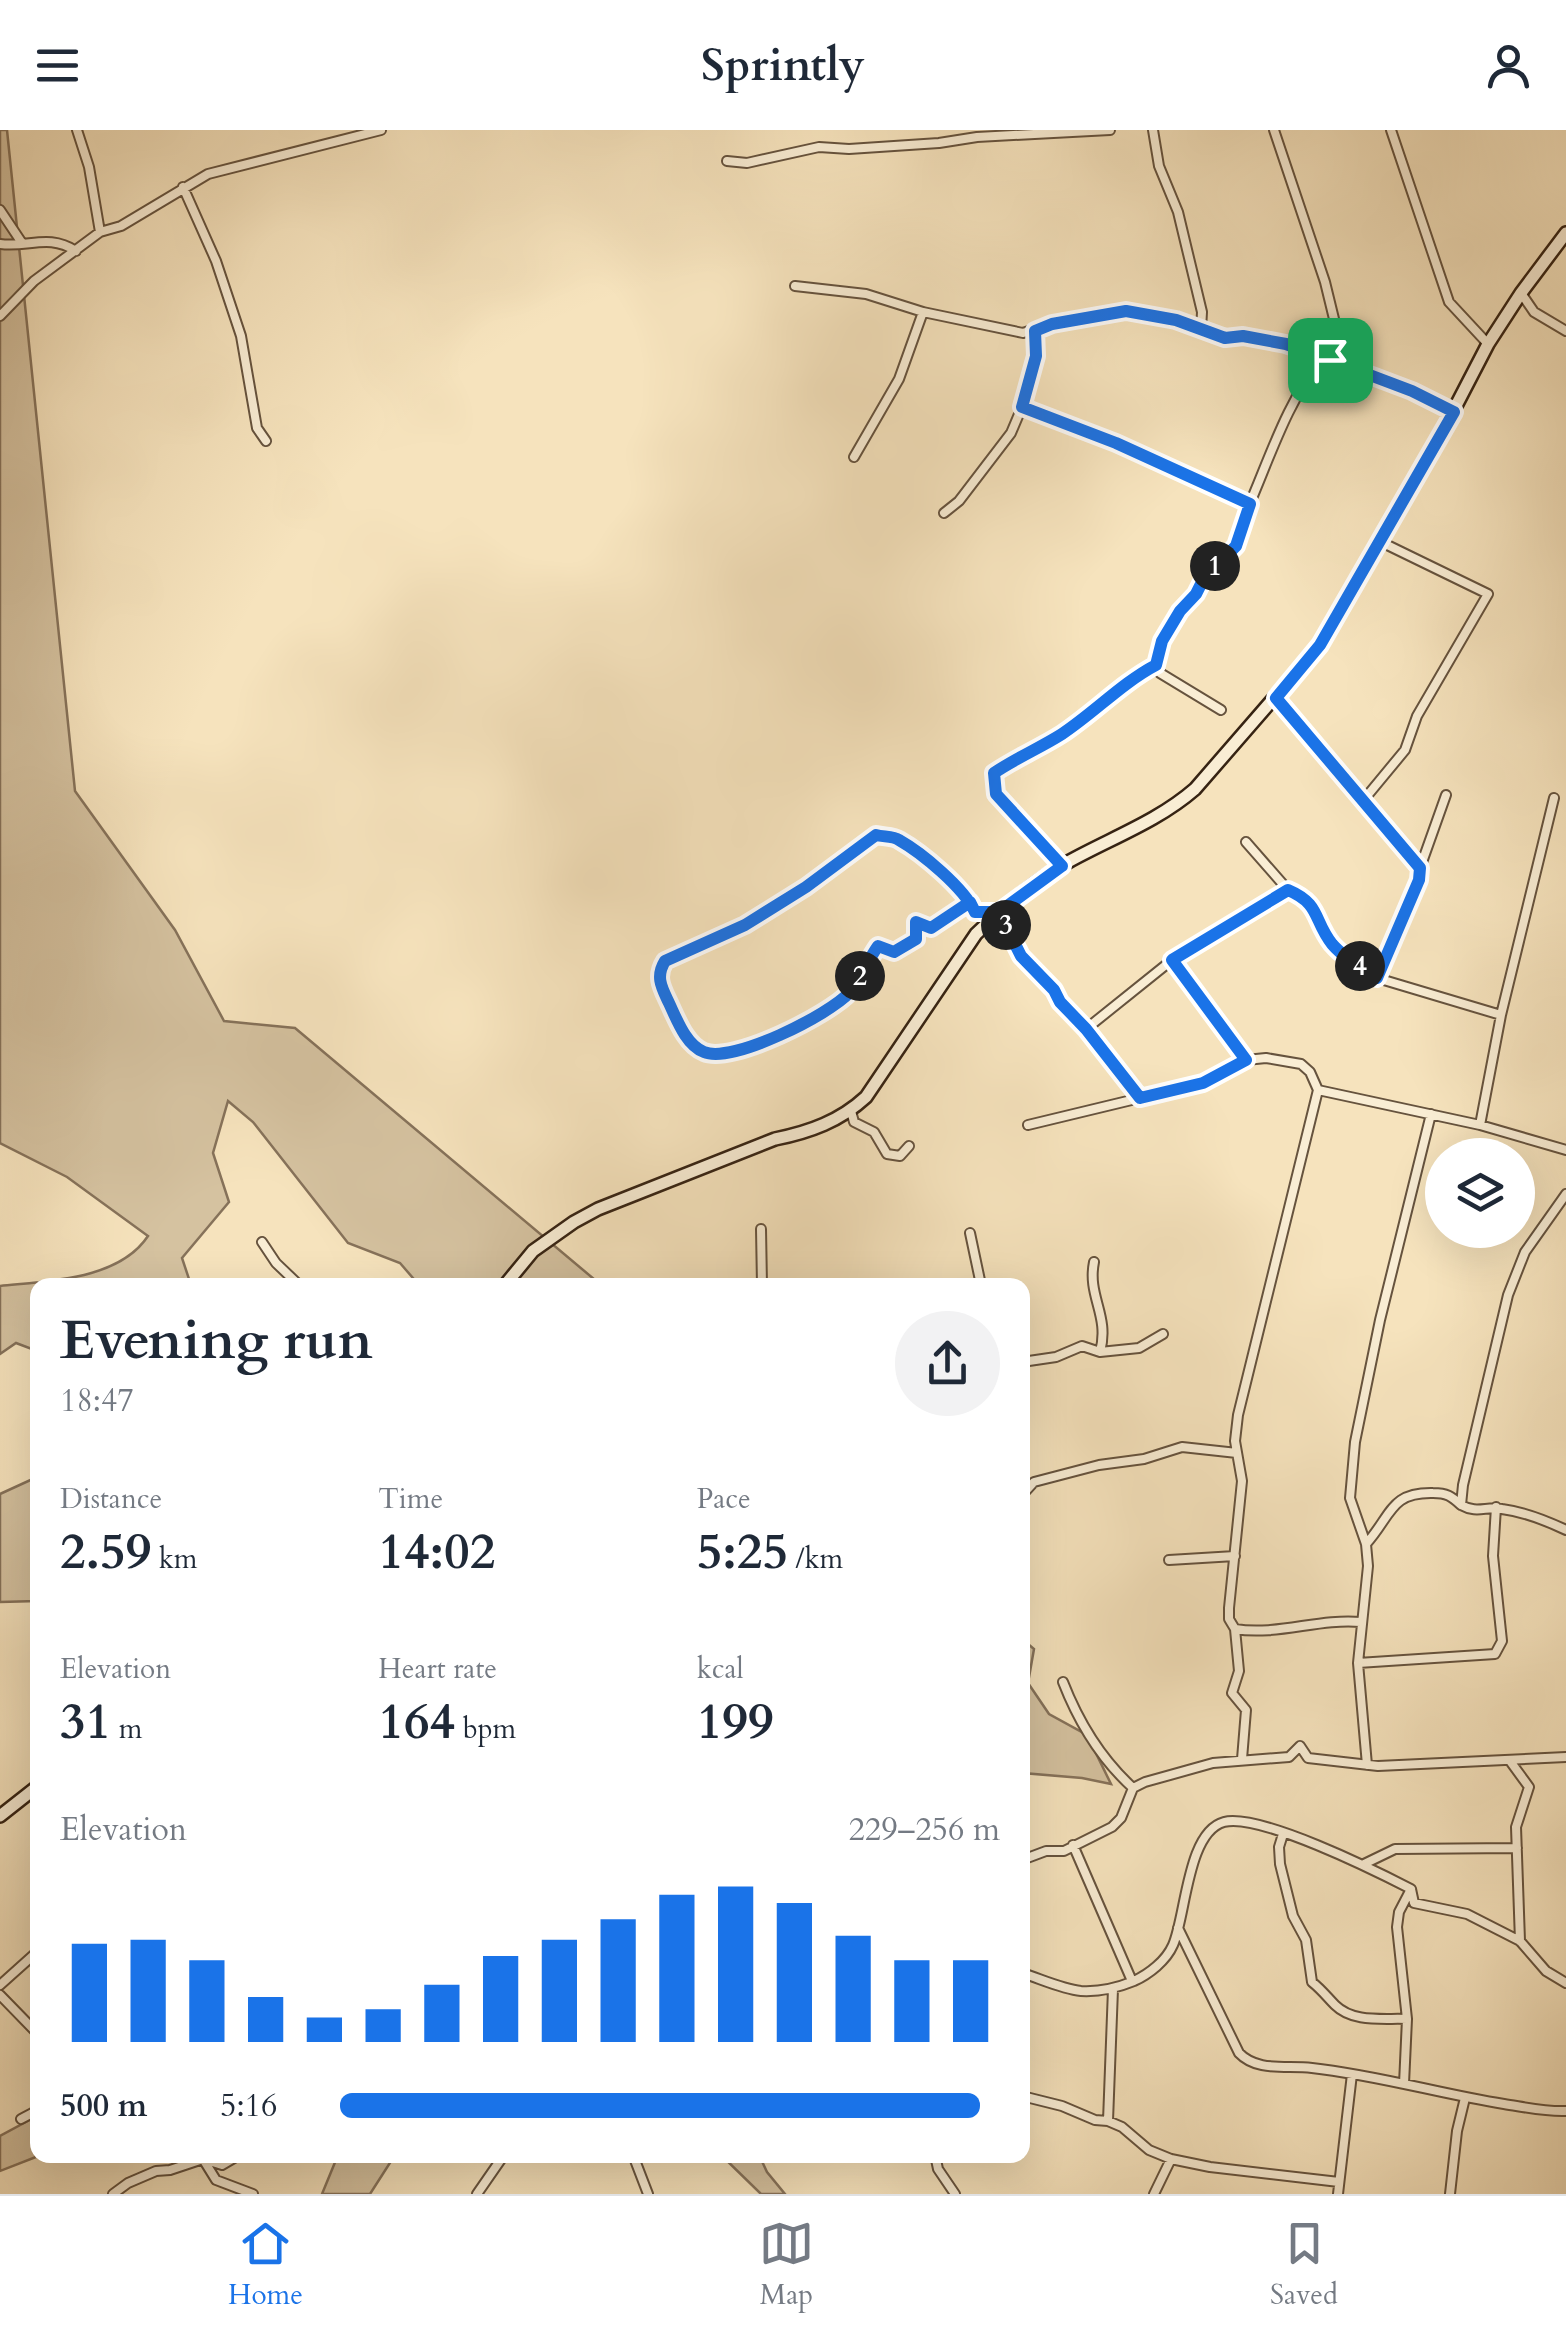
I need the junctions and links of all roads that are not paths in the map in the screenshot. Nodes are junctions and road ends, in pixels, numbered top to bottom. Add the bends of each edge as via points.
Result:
1 (78, 130) edge
2 (380, 130) edge
3 (935, 130) edge
4 (1110, 130) edge
5 (1154, 130) edge
6 (1274, 130) edge
7 (1392, 130) edge
8 (1042, 132) edge
9 (939, 144) junction
10 (727, 161) dead end
11 (183, 187) junction
12 (0, 210) edge
13 (100, 232) junction
14 (1566, 233) edge
15 (22, 243) junction
16 (0, 244) edge
17 (76, 251) junction
18 (795, 286) dead end
19 (1520, 293) junction
20 (923, 312) junction
21 (0, 316) edge
22 (1201, 330) junction
23 (1035, 331) junction
24 (1566, 331) edge
25 (1488, 344) junction
26 (1312, 352) junction
27 (1326, 359) junction
28 (1310, 374) junction
29 (1022, 407) junction
30 (1454, 412) junction
31 (266, 441) dead end
32 (854, 457) dead end
33 (1250, 504) junction
34 (944, 513) dead end
35 (1379, 541) junction
36 (1156, 665) junction
37 (1276, 698) junction
38 (1221, 710) dead end
39 (1446, 795) dead end
40 (1554, 798) dead end
41 (1362, 802) junction
42 (1246, 842) dead end
43 (1062, 866) junction
44 (1420, 868) junction
45 (1288, 890) junction
46 (970, 902) junction
47 (999, 912) junction
48 (1172, 960) junction
49 (1377, 978) junction
50 (1501, 1015) junction
51 (1086, 1029) junction
52 (1246, 1060) junction
53 (1318, 1090) junction
54 (1140, 1098) junction
55 (851, 1111) junction
56 (1431, 1114) junction
57 (1028, 1125) dead end
58 (1480, 1125) junction
59 (909, 1146) dead end
60 (1566, 1150) edge
61 (1566, 1194) edge
62 (761, 1229) dead end
63 (970, 1233) dead end
64 (262, 1242) dead end
65 (1094, 1262) dead end
66 (292, 1278) edge
67 (511, 1278) edge
68 (762, 1278) edge
69 (980, 1278) edge
70 (1163, 1334) dead end
71 (1100, 1352) junction
72 (1030, 1361) edge
73 (1237, 1452) junction
74 (1030, 1488) edge
75 (1461, 1506) junction
76 (1496, 1508) junction
77 (1360, 1526) junction
78 (1566, 1530) edge
79 (1378, 1531) junction
80 (1366, 1544) junction
81 (1234, 1556) junction
82 (1168, 1560) dead end
83 (1361, 1622) junction
84 (1236, 1629) junction
85 (1358, 1663) junction
86 (1063, 1682) dead end
87 (1566, 1757) edge
88 (1242, 1759) junction
89 (1510, 1761) junction
90 (1367, 1765) junction
91 (1133, 1788) junction
92 (30, 1792) edge
93 (0, 1816) edge
94 (1283, 1834) junction
95 (1073, 1845) junction
96 (1516, 1848) junction
97 (1030, 1857) edge
98 (1364, 1864) junction
99 (1411, 1889) junction
100 (1178, 1928) junction
101 (1520, 1941) junction
102 (30, 1958) edge
103 (1030, 1975) edge
104 (1132, 1982) junction
105 (1566, 1982) edge
106 (0, 1986) edge
107 (1113, 1989) junction
108 (0, 1995) edge
109 (1407, 2018) junction
110 (30, 2026) edge
111 (1352, 2074) junction
112 (1404, 2084) junction
113 (1030, 2098) edge
114 (1465, 2098) junction
115 (1566, 2110) edge
116 (30, 2114) edge
117 (20, 2119) dead end
118 (1108, 2120) junction
119 (1171, 2159) junction
120 (189, 2163) edge
121 (205, 2163) edge
122 (498, 2163) edge
123 (637, 2163) edge
124 (936, 2163) edge
125 (216, 2180) junction
126 (1339, 2182) junction
127 (114, 2194) edge
128 (213, 2194) edge
129 (253, 2194) edge
130 (476, 2194) edge
131 (648, 2194) edge
132 (955, 2194) edge
133 (1154, 2194) edge
134 (1338, 2194) edge
135 (1450, 2194) edge

1 - 13 street
2 - 11 street via 242,164
3 - 9 street
4 - 8 street
5 - 22 street via 1202,312
6 - 27 street via 1335,323
7 - 25 street via 1448,302
8 - 9 street
9 - 10 street via 820,146
11 - 13 street
11 - 31 street via 241,336 257,428
12 - 15 street
13 - 17 street
14 - 19 main road
15 - 16 street
15 - 17 street via 64,244
17 - 21 street
18 - 20 street via 866,294
19 - 24 street via 1534,312
19 - 25 main road
20 - 23 street
20 - 32 street via 898,378
22 - 23 street via 1126,311
22 - 26 street
23 - 29 street via 1036,356
25 - 30 main road
26 - 27 street
26 - 28 street
27 - 28 street
27 - 30 street
28 - 33 street
29 - 33 street
29 - 34 street via 1005,442
30 - 35 main road
33 - 36 street via 1236,546 1180,611
35 - 37 main road via 1320,645
35 - 41 street via 1488,594 1417,716 1406,750
36 - 38 street
36 - 43 street via 994,773 996,794
37 - 41 street
37 - 43 main road via 1176,806
39 - 44 street
40 - 50 street
41 - 44 street
42 - 45 street
43 - 47 main road
44 - 49 street
45 - 48 street
45 - 49 street via 1316,909 1334,946
46 - 46 street via 896,837 876,835 745,925 665,961 659,981 699,1051 734,1051 804,1026 851,991 878,946 894,952 916,939 916,922 931,928
46 - 47 street via 975,912
47 - 51 street via 1021,956
47 - 55 main road via 976,934
48 - 51 street
48 - 52 street
49 - 50 street
50 - 58 street
51 - 54 street
52 - 53 street via 1301,1064
52 - 54 street via 1203,1083
53 - 56 street
53 - 73 street via 1249,1364
54 - 57 street
55 - 59 street via 887,1154 900,1156
55 - 67 main road via 598,1209 533,1251
56 - 58 street
56 - 77 street via 1355,1442 1350,1498
58 - 60 street
61 - 75 street via 1525,1252 1508,1296
62 - 68 street
63 - 69 street
64 - 66 street
65 - 71 street via 1106,1331
70 - 71 street via 1138,1348
71 - 72 street via 1082,1346
73 - 74 street via 1182,1448
73 - 81 street via 1242,1481
75 - 76 street via 1477,1512
75 - 79 street via 1448,1494 1413,1492 1399,1500
76 - 78 street
76 - 85 street via 1500,1648 1494,1654
77 - 79 street
77 - 80 street
79 - 80 street
80 - 83 street
81 - 82 street
81 - 84 street via 1230,1619
83 - 84 street
83 - 85 street
84 - 88 street via 1232,1693 1246,1710
85 - 90 street
86 - 91 street via 1087,1732
87 - 89 street
88 - 90 street via 1288,1757 1300,1746 1308,1758
88 - 91 street
89 - 90 street
89 - 96 street via 1529,1787
91 - 95 street via 1117,1823
92 - 93 main road
94 - 98 street
94 - 100 street via 1230,1820 1206,1833
94 - 109 street via 1280,1864 1306,1940 1312,1982 1353,2017
95 - 97 street
95 - 104 street
96 - 98 street via 1396,1848
96 - 101 street
98 - 99 street
99 - 101 street via 1414,1902 1467,1914
99 - 109 street via 1396,1927
100 - 104 street via 1162,1960
100 - 111 street via 1248,2062
101 - 105 street via 1546,1971
102 - 106 street
103 - 107 street via 1080,1991
104 - 107 street
107 - 118 street
108 - 110 street
109 - 112 street
111 - 112 street
111 - 126 street
112 - 114 street
113 - 118 street
114 - 115 street
114 - 135 street
116 - 117 street
118 - 119 street
119 - 126 street
119 - 133 street
120 - 127 street via 142,2175
121 - 125 street
122 - 130 street
123 - 131 street
124 - 132 street
125 - 128 street
125 - 129 street
126 - 134 street

